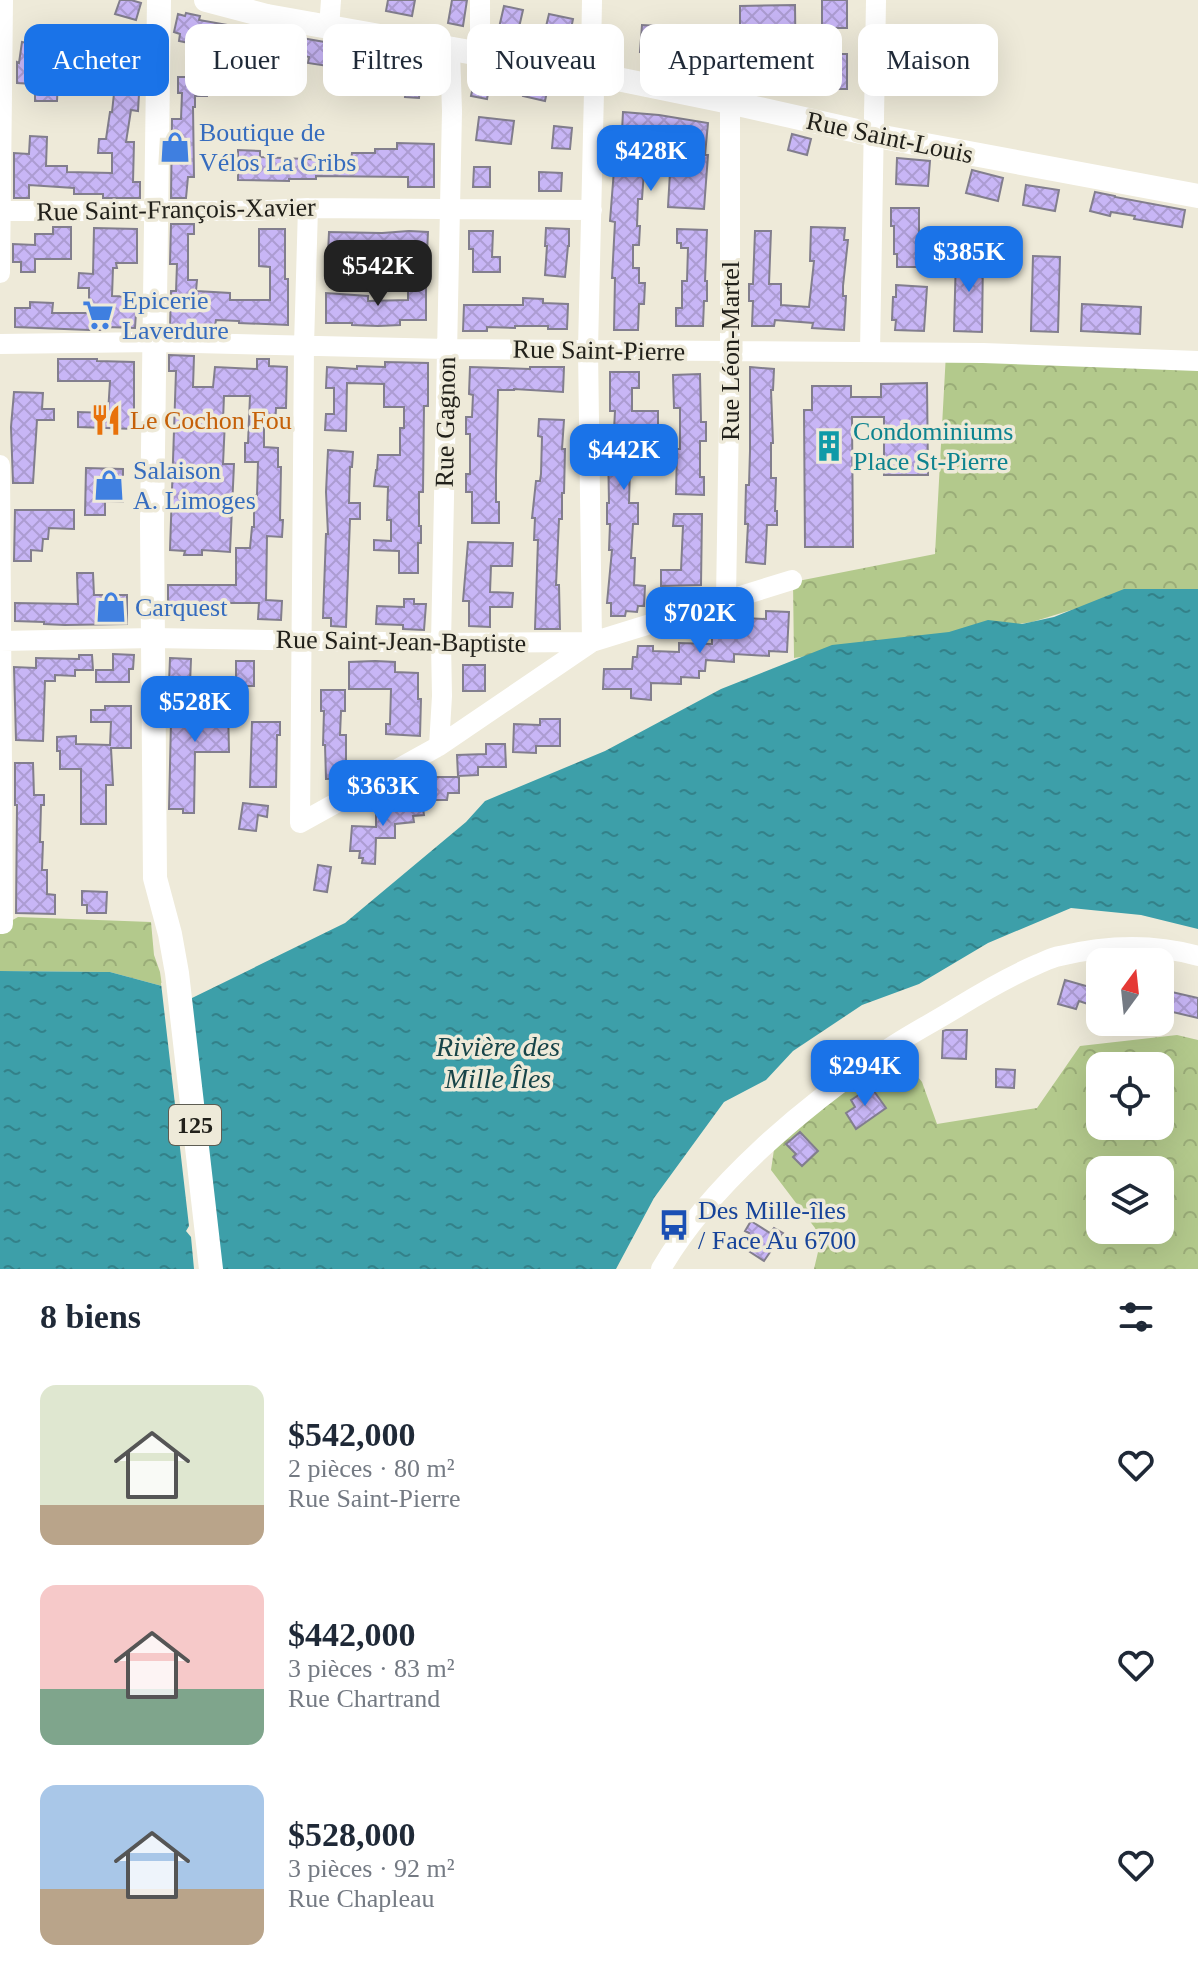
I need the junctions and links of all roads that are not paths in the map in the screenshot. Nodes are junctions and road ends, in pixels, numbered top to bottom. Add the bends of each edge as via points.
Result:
1 (3, 0) edge
2 (159, 0) edge
3 (206, 0) edge
4 (331, 0) edge
5 (480, 0) edge
6 (592, 0) edge
7 (876, 0) edge
8 (329, 24) edge
9 (480, 24) edge
10 (592, 24) edge
11 (323, 27) edge
12 (451, 80) edge
13 (624, 80) edge
14 (593, 96) edge
15 (730, 102) junction
16 (874, 135) junction
17 (1198, 196) edge
18 (308, 208) junction
19 (449, 208) junction
20 (592, 210) junction
21 (1, 211) edge
22 (157, 211) junction
23 (0, 273) edge
24 (154, 342) junction
25 (0, 344) edge
26 (304, 345) junction
27 (447, 349) junction
28 (588, 349) junction
29 (730, 351) junction
30 (870, 352) junction
31 (1198, 361) edge
32 (0, 465) edge
33 (792, 580) dead end
34 (726, 599) junction
35 (153, 638) junction
36 (1, 641) edge
37 (302, 641) junction
38 (592, 642) junction
39 (441, 643) junction
40 (439, 746) junction
41 (1, 924) edge
42 (1198, 956) edge
43 (211, 1269) edge
44 (661, 1269) edge

1 - 21 street
2 - 22 main road, 125
3 - 11 main road, Rue Saint-Louis
4 - 8 street
5 - 9 street
6 - 10 street
7 - 16 street
12 - 19 street, Rue Gagnon
13 - 15 main road, Rue Saint-Louis
14 - 20 street
15 - 16 main road, Rue Saint-Louis
15 - 29 street, Rue Léon-Martel
16 - 17 main road, Rue Saint-Louis
16 - 30 street
18 - 19 street, Rue Saint-François-Xavier
18 - 22 street, Rue Saint-François-Xavier
18 - 26 street
19 - 20 street, Rue Saint-François-Xavier
19 - 27 street, Rue Gagnon
20 - 28 street
21 - 22 street, Rue Saint-François-Xavier
21 - 23 street
22 - 24 main road, 125
24 - 25 street, Rue Saint-Pierre
24 - 26 street, Rue Saint-Pierre
24 - 35 main road, 125
26 - 27 street, Rue Saint-Pierre
26 - 37 street
27 - 28 street, Rue Saint-Pierre
27 - 39 street, Rue Gagnon
28 - 29 street, Rue Saint-Pierre
28 - 38 street
29 - 30 street, Rue Saint-Pierre
29 - 34 street, Rue Léon-Martel
30 - 31 street, Rue Saint-Pierre
32 - 36 street
33 - 34 street, Rue Saint-Jean-Baptiste
34 - 38 street, Rue Saint-Jean-Baptiste
35 - 36 street, Rue Saint-Jean-Baptiste
35 - 37 street, Rue Saint-Jean-Baptiste
35 - 43 main road, 125 via 155,878 178,981
36 - 41 street
37 - 39 street, Rue Saint-Jean-Baptiste
37 - 40 street via 300,823
38 - 39 street, Rue Saint-Jean-Baptiste
38 - 40 street
39 - 40 street, Rue Gagnon
42 - 44 street via 1125,946 1058,956 1009,977 887,1050 809,1107 700,1212

